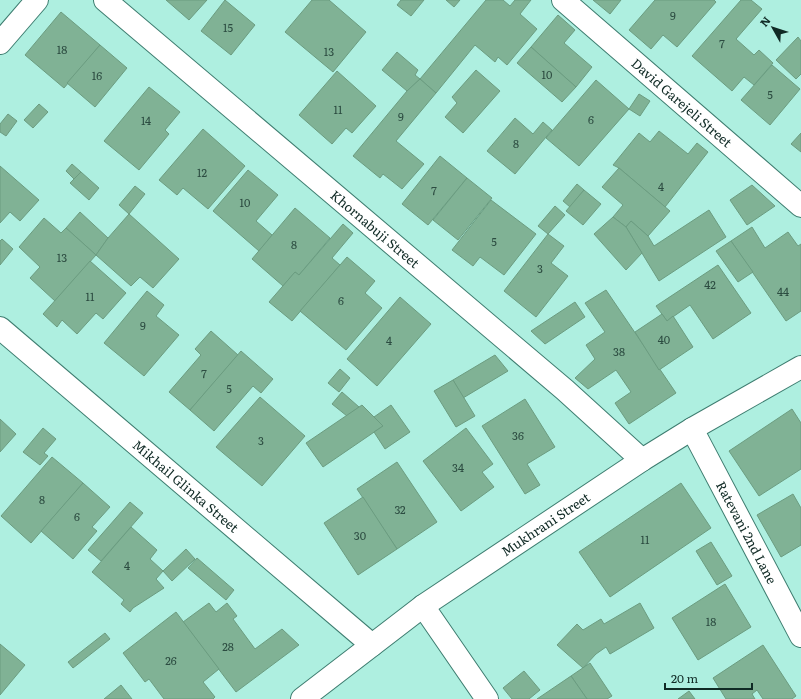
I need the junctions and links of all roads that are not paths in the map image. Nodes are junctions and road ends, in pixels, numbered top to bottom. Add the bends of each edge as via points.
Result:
1 (37, 0) edge
2 (106, 0) edge
3 (563, 0) edge
4 (0, 43) edge
5 (801, 206) edge
6 (0, 328) edge
7 (801, 367) edge
8 (692, 429) junction
9 (642, 460) junction
10 (423, 606) junction
11 (801, 636) edge
12 (372, 645) junction
13 (302, 699) edge
14 (487, 699) edge

1 - 4 street
2 - 9 street, Khornabuji Street via 565,390
3 - 5 street, David Garejeli Street
6 - 12 street, Mikhail Glinka Street
7 - 8 street, Mukhrani Street
8 - 9 street, Mukhrani Street
8 - 11 street, Ratevani 2nd Lane
9 - 10 street, Mukhrani Street
10 - 12 street, Mukhrani Street
10 - 14 street
12 - 13 street, Mukhrani Street

